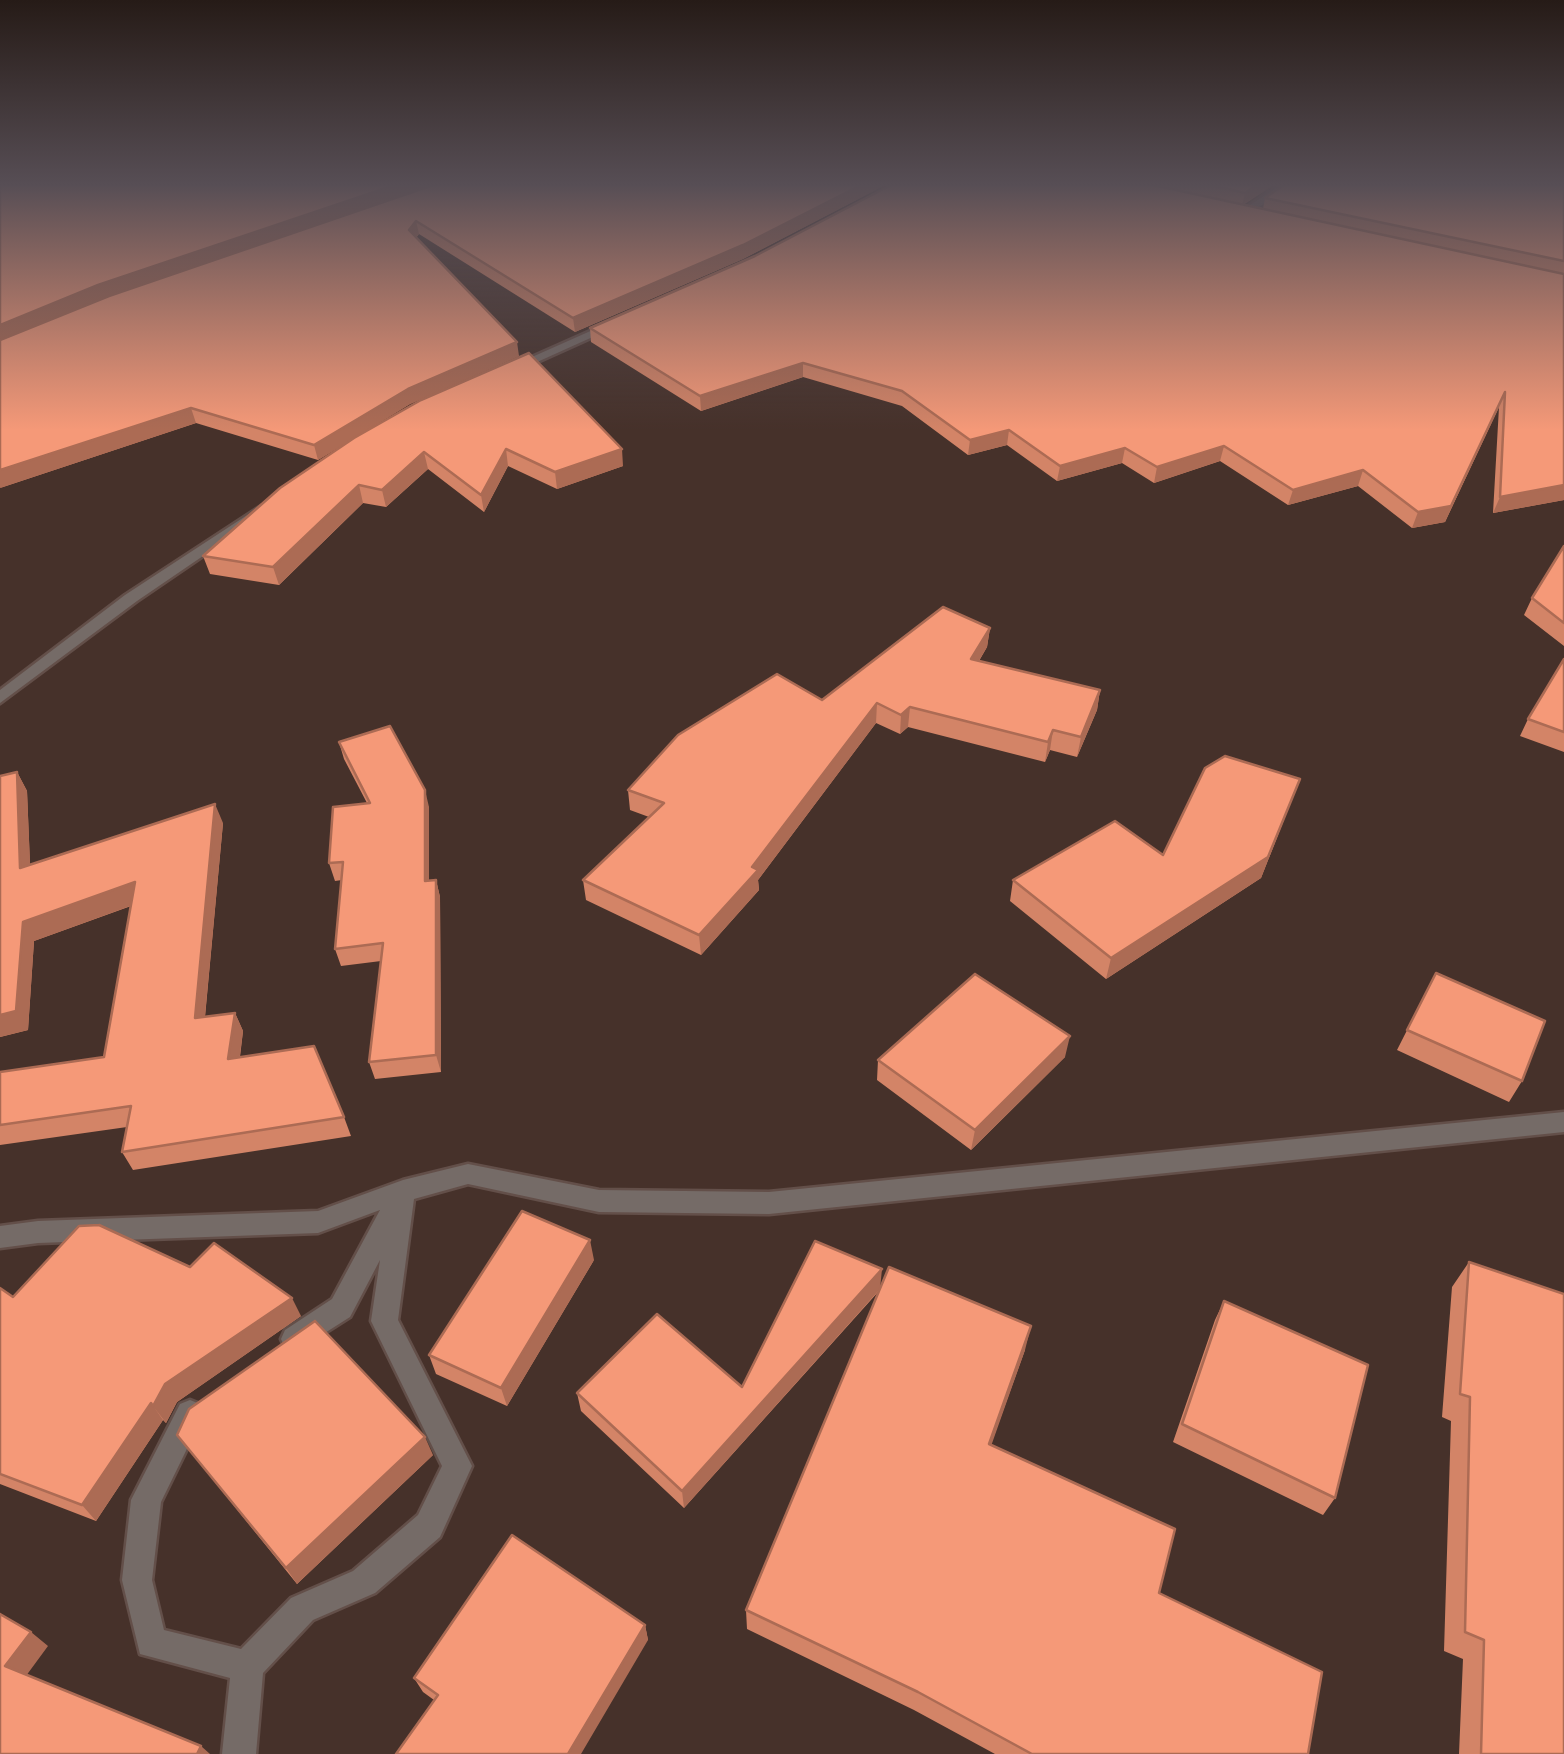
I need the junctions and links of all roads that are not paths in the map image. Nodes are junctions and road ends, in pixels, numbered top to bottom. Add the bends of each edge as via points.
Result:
1 (625, 319) edge
2 (503, 372) edge
3 (276, 500) edge
4 (0, 698) edge
5 (1564, 1122) edge
6 (402, 1191) junction
7 (0, 1237) edge
8 (265, 1359) edge
9 (219, 1392) edge
10 (247, 1666) junction
11 (239, 1754) edge

1 - 2 street
3 - 4 street via 130,598
5 - 6 street via 769,1203 599,1201 468,1174
6 - 7 street via 318,1222
6 - 8 street via 341,1308
6 - 10 street via 384,1322 457,1466 429,1526 364,1582 302,1609
9 - 10 street via 189,1415 146,1500 137,1580 151,1644
10 - 11 street

